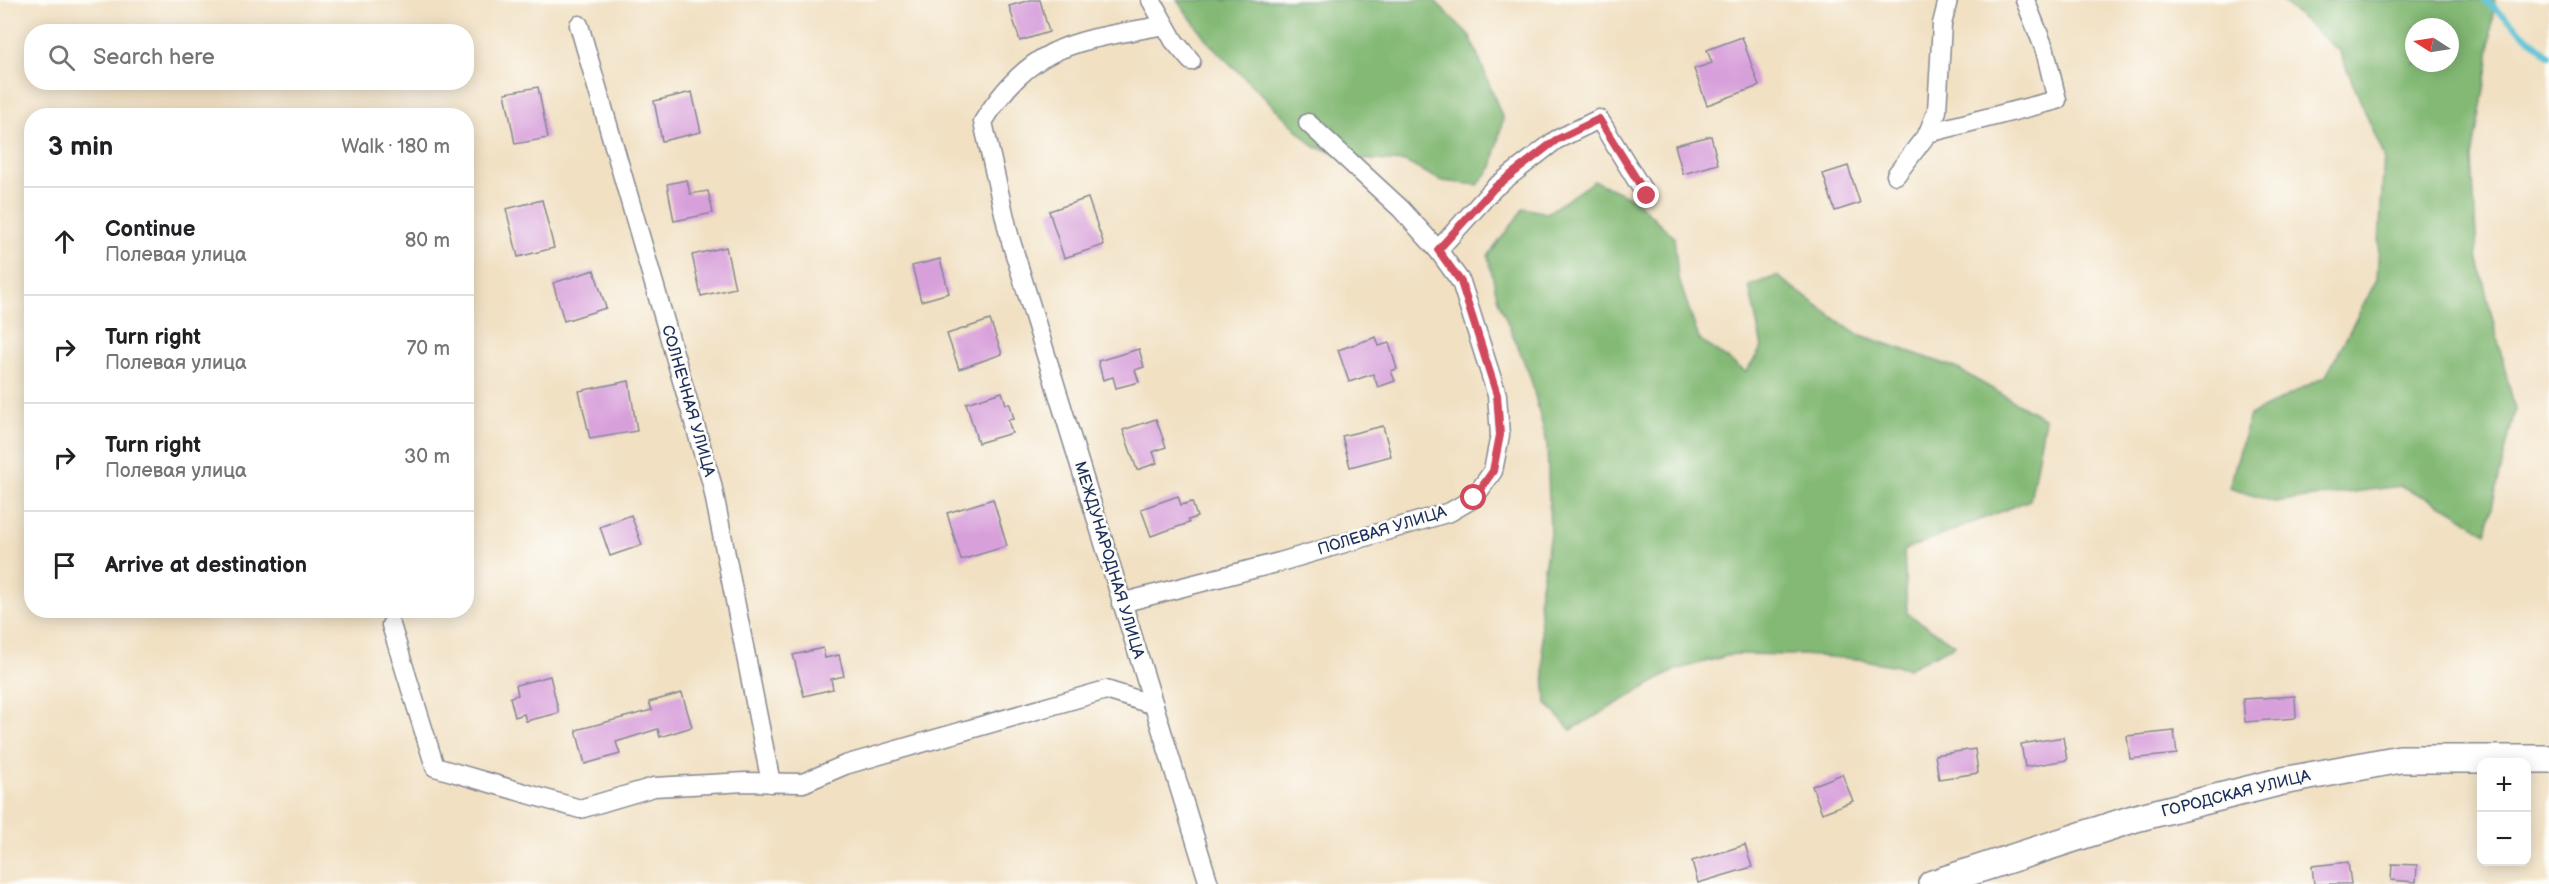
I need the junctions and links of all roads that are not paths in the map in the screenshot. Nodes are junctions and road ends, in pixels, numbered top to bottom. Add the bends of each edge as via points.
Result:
1 (1151, 0) edge
2 (1948, 0) edge
3 (2025, 0) edge
4 (579, 26) dead end
5 (1165, 26) junction
6 (1191, 61) dead end
7 (1308, 123) dead end
8 (1928, 133) junction
9 (1896, 175) dead end
10 (1647, 196) dead end
11 (1438, 250) junction
12 (1121, 603) junction
13 (392, 625) dead end
14 (1154, 705) junction
15 (2549, 759) edge
16 (771, 783) junction
17 (1209, 884) edge
18 (1932, 884) edge

1 - 5 street
2 - 8 street via 1942,24 1937,111
3 - 8 street via 2045,50 2057,100
4 - 16 street, СОЛНЕЧНАЯ УЛИЦА via 712,484
5 - 6 street
5 - 12 street, МЕЖДУНАРОДНАЯ УЛИЦА via 1094,37 1062,47 1039,60 1010,86 983,122 1009,236
7 - 11 street, ПОЛЕВАЯ УЛИЦА via 1401,208
8 - 9 street
10 - 11 street via 1599,119 1556,140 1494,188
11 - 12 street, ПОЛЕВАЯ УЛИЦА via 1461,282 1497,395 1500,435 1493,471 1474,498 1450,512
12 - 14 street, МЕЖДУНАРОДНАЯ УЛИЦА
13 - 16 street via 435,767 580,809 654,787
14 - 16 street via 1106,690 845,765 803,783
14 - 17 street, МЕЖДУНАРОДНАЯ УЛИЦА
15 - 18 main road, ГОРОДСКАЯ УЛИЦА via 2400,759 2283,781 2136,818

